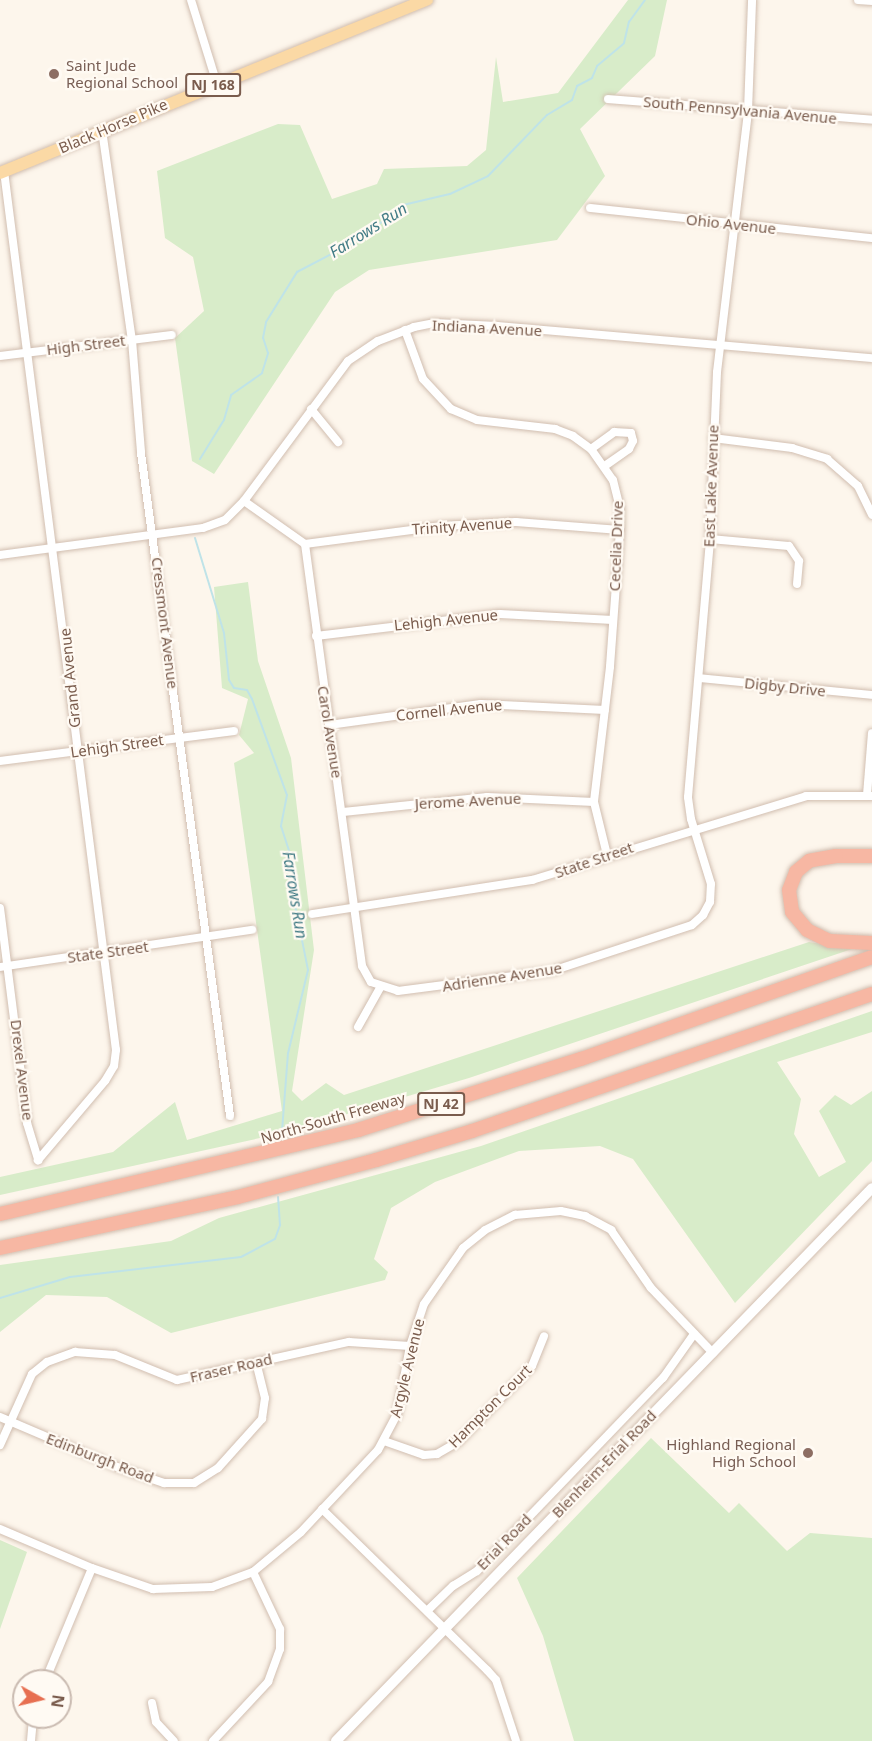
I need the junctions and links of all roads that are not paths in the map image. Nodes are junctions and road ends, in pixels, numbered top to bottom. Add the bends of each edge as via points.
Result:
1 (191, 0) edge
2 (427, 0) edge
3 (752, 0) edge
4 (858, 0) edge
5 (872, 1) edge
6 (217, 84) junction
7 (609, 99) dead end
8 (748, 111) junction
9 (872, 120) edge
10 (102, 130) junction
11 (2, 172) edge
12 (590, 208) dead end
13 (734, 225) junction
14 (872, 238) edge
15 (405, 330) junction
16 (172, 335) dead end
17 (132, 340) junction
18 (720, 344) junction
19 (30, 352) junction
20 (0, 356) edge
21 (872, 358) edge
22 (311, 409) junction
23 (713, 438) junction
24 (338, 442) dead end
25 (591, 449) junction
26 (604, 466) junction
27 (244, 501) junction
28 (871, 509) edge
29 (620, 530) junction
30 (153, 535) junction
31 (710, 538) junction
32 (305, 544) junction
33 (54, 548) junction
34 (0, 555) edge
35 (797, 584) dead end
36 (613, 620) junction
37 (316, 636) junction
38 (699, 678) junction
39 (872, 695) edge
40 (605, 710) junction
41 (329, 725) junction
42 (234, 731) dead end
43 (872, 733) edge
44 (179, 738) junction
45 (78, 752) junction
46 (0, 761) edge
47 (869, 796) edge
48 (594, 802) junction
49 (343, 813) junction
50 (694, 828) junction
51 (607, 855) junction
52 (872, 856) edge
53 (0, 908) edge
54 (355, 909) junction
55 (312, 914) dead end
56 (252, 930) dead end
57 (655, 938) joint
58 (206, 939) junction
59 (872, 943) edge
60 (104, 952) junction
61 (872, 957) edge
62 (9, 966) junction
63 (0, 967) edge
64 (380, 988) junction
65 (872, 994) edge
66 (358, 1027) dead end
67 (230, 1116) dead end
68 (38, 1160) joint
69 (872, 1188) edge
70 (0, 1214) edge
71 (0, 1248) edge
72 (694, 1334) junction
73 (544, 1336) dead end
74 (410, 1346) junction
75 (713, 1353) junction
76 (256, 1363) junction
77 (0, 1418) edge
78 (10, 1422) junction
79 (384, 1441) junction
80 (0, 1445) edge
81 (322, 1509) junction
82 (0, 1529) edge
83 (92, 1568) junction
84 (253, 1572) junction
85 (428, 1610) junction
86 (447, 1628) junction
87 (50, 1669) edge
88 (152, 1703) dead end
89 (174, 1741) edge
90 (213, 1741) edge
91 (336, 1741) edge
92 (516, 1741) edge

1 - 6 street
2 - 6 main road, Black Horse Pike / NJ 168
3 - 8 street, East Lake Avenue
4 - 5 street
6 - 10 main road, Black Horse Pike / NJ 168
7 - 8 street, South Pennsylvania Avenue
8 - 9 street, South Pennsylvania Avenue
8 - 13 street, East Lake Avenue
10 - 11 main road, Black Horse Pike / NJ 168
10 - 17 street, Cressmont Avenue
11 - 19 street, Grand Avenue
12 - 13 street, Ohio Avenue
13 - 14 street, Ohio Avenue
13 - 18 street, East Lake Avenue
15 - 18 street, Indiana Avenue via 434,323
15 - 22 street, Indiana Avenue via 378,341 348,361
15 - 25 street, Cecelia Drive via 423,379 451,409 477,420 555,429
16 - 17 street, High Street
17 - 19 street, High Street
17 - 30 street, Cressmont Avenue via 141,453
18 - 21 street, Indiana Avenue
18 - 23 street, East Lake Avenue
19 - 20 street, High Street
19 - 33 street, Grand Avenue via 29,381
22 - 24 street
22 - 27 street, Indiana Avenue
23 - 28 street via 792,448 827,459 858,486
23 - 31 street, East Lake Avenue
25 - 26 street, Cecelia Drive
25 - 26 street via 614,432 631,433 630,449
26 - 29 street, Cecelia Drive via 618,494
27 - 30 street, Indiana Avenue via 217,524
27 - 32 street
29 - 32 street, Trinity Avenue via 516,522 442,526
29 - 36 street, Cecelia Drive
30 - 33 street, Indiana Avenue
30 - 44 street, Cressmont Avenue
31 - 35 street via 789,546 799,561
31 - 38 street, East Lake Avenue
32 - 37 street, Carol Avenue
33 - 34 street, Indiana Avenue
33 - 45 street, Grand Avenue
36 - 37 street, Lehigh Avenue via 500,614
36 - 40 street, Cecelia Drive
37 - 41 street, Carol Avenue
38 - 39 street, Digby Drive
38 - 50 street, East Lake Avenue via 688,797
40 - 41 street, Cornell Avenue via 480,705
40 - 48 street, Cecelia Drive
41 - 49 street, Carol Avenue
42 - 44 street, Lehigh Street
43 - 47 street
44 - 45 street, Lehigh Street
44 - 58 street, Cressmont Avenue
45 - 46 street, Lehigh Street
45 - 60 street, Grand Avenue
47 - 50 street, State Street via 806,796
48 - 49 street, Jerome Avenue via 487,798
48 - 51 street, Cecelia Drive
49 - 54 street, Carol Avenue
50 - 51 street, State Street
50 - 57 street, East Lake Avenue via 711,884 710,902 692,925
51 - 54 street, State Street via 531,880
52 - 59 highway via 809,861 796,872 789,890 792,912 807,930 830,941
53 - 62 street, Drexel Avenue
54 - 55 street, State Street
54 - 64 street, Carol Avenue via 362,966 371,982
56 - 58 street, State Street
57 - 64 street, Adrienne Avenue via 513,978 398,991
58 - 60 street, State Street
58 - 67 street, Cressmont Avenue
60 - 62 street, State Street
60 - 68 street, Grand Avenue via 116,1059 105,1081
61 - 70 highway, North-South Freeway / NJ 42 via 581,1059 358,1130
62 - 63 street, State Street
62 - 68 street, Drexel Avenue via 27,1123
64 - 66 street
65 - 71 highway, NJ 42 via 484,1128 376,1160 238,1197
69 - 75 main road, Blenheim-Erial Road
72 - 74 street, Argyle Avenue via 651,1288 611,1230 585,1216 540,1210 502,1220 463,1248 424,1304
72 - 75 street, Argyle Avenue
72 - 85 street, Erial Road via 663,1378 477,1571 453,1586
73 - 79 street, Hampton Court via 532,1366 458,1442 437,1454 424,1455
74 - 76 street, Fraser Road via 349,1342
74 - 79 street, Argyle Avenue via 397,1415
75 - 86 main road, Blenheim-Erial Road
76 - 78 street, Fraser Road via 177,1380 115,1355 75,1352 47,1362 32,1374
76 - 78 street, Edinburgh Road via 266,1398 262,1419 218,1468 194,1483 164,1483
77 - 78 street, Edinburgh Road
78 - 80 street, Fraser Road
79 - 81 street, Argyle Avenue
81 - 84 street, Argyle Avenue
81 - 85 street
82 - 83 street, Argyle Avenue
83 - 84 street, Argyle Avenue via 153,1589 175,1591 212,1587
83 - 87 street
84 - 90 street via 280,1629 277,1660 261,1692
85 - 86 street
86 - 91 main road, Blenheim-Erial Road
86 - 92 street via 496,1680
88 - 89 street via 156,1722

